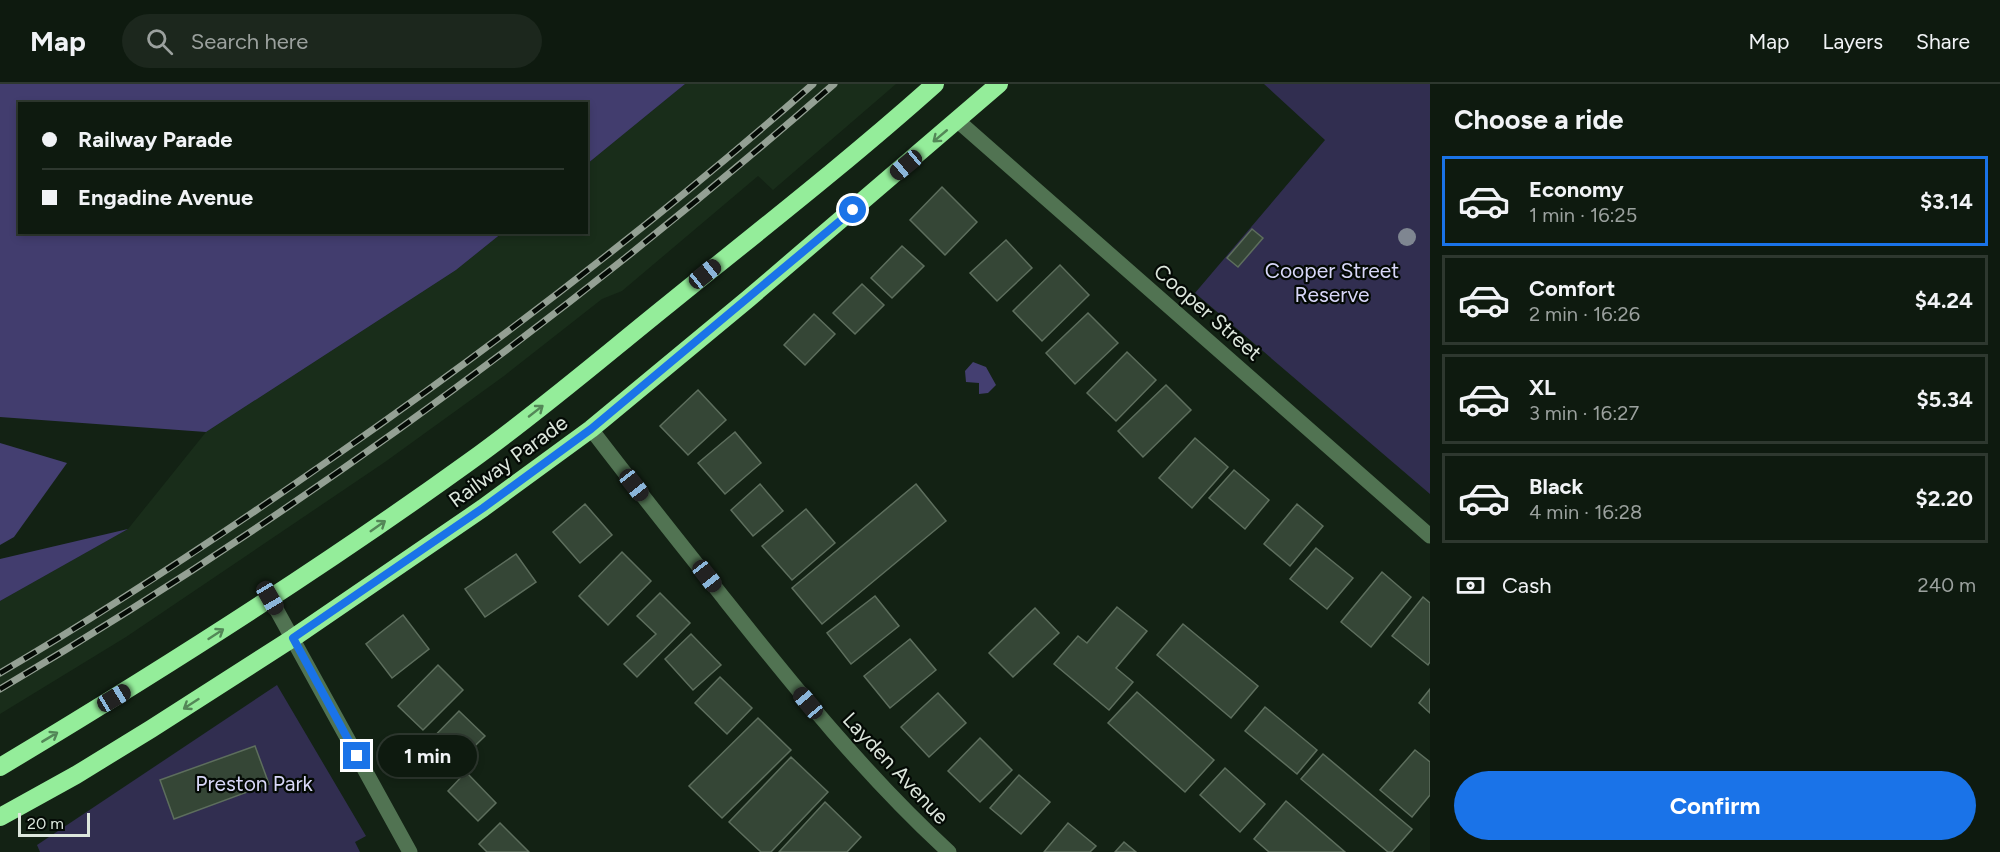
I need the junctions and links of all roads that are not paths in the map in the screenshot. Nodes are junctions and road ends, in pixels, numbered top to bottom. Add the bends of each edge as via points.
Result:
1 (936, 84) edge
2 (999, 84) edge
3 (958, 121) junction
4 (591, 429) junction
5 (1430, 536) edge
6 (270, 598) junction
7 (293, 638) junction
8 (0, 767) edge
9 (0, 818) edge
10 (410, 852) edge
11 (949, 852) edge

6 -> 1 highway, Railway Parade via 471,461 570,385
2 - 3 highway, Railway Parade
3 -> 4 highway, Railway Parade
3 - 5 street, Cooper Street
4 - 7 highway, Railway Parade
4 - 11 street, Layden Avenue via 837,737
6 - 7 street
8 -> 6 highway, Railway Parade
7 -> 9 highway, Railway Parade via 151,729
7 - 10 street

